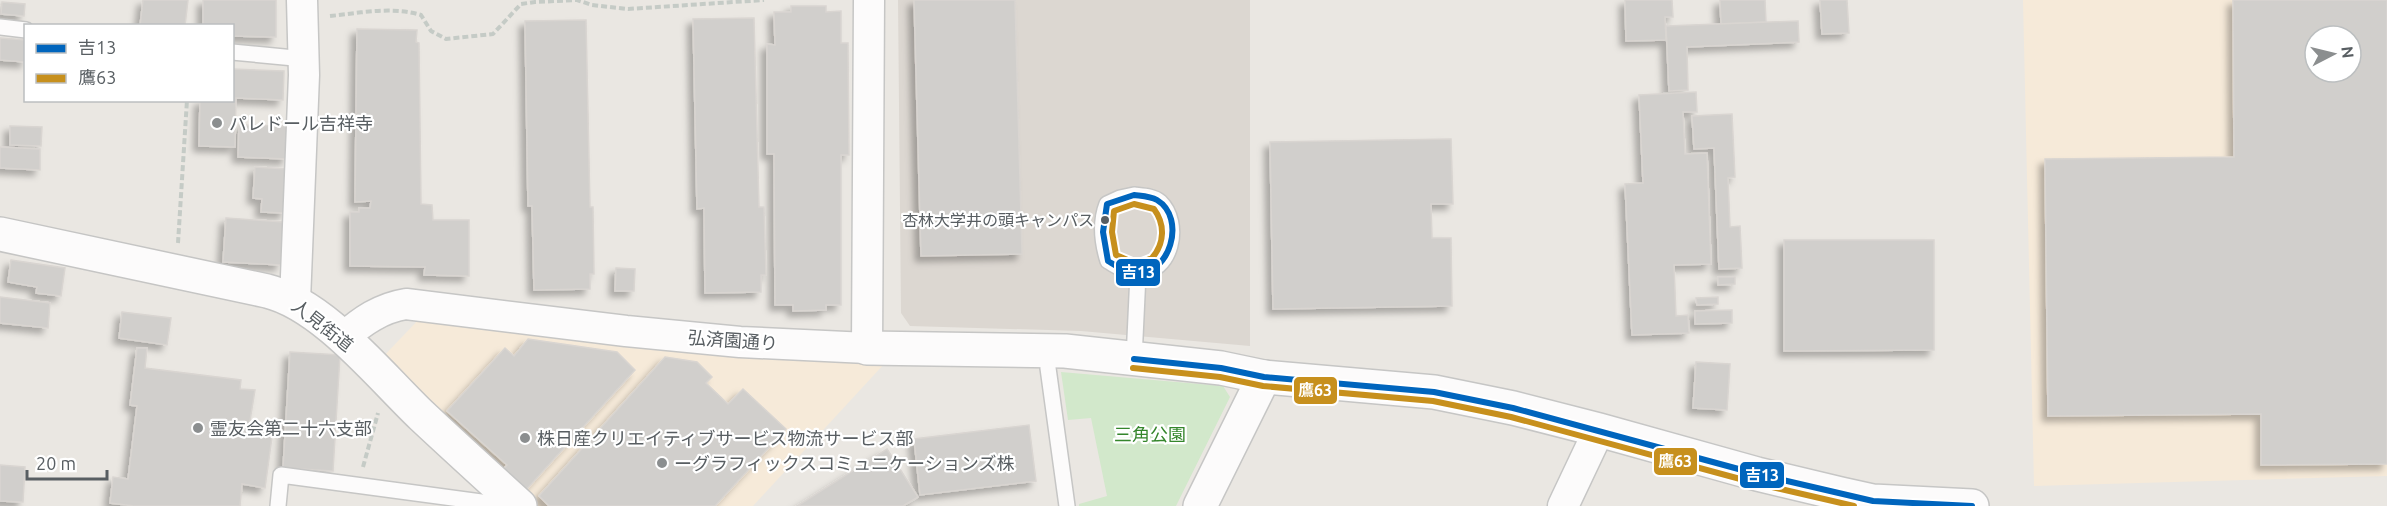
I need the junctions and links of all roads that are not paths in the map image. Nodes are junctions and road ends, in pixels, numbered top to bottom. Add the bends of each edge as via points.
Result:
1 (869, 0) edge
2 (313, 8) edge
3 (0, 27) edge
4 (24, 30) edge
5 (234, 52) edge
6 (305, 59) junction
7 (0, 234) edge
8 (1138, 274) junction
9 (295, 301) junction
10 (343, 338) junction
11 (867, 348) junction
12 (1134, 359) junction
13 (1048, 368) dead end
14 (1264, 377) junction
15 (1599, 430) junction
16 (429, 501) edge
17 (1923, 505) edge
18 (278, 506) edge
19 (512, 506) edge
20 (520, 506) edge
21 (1067, 506) edge
22 (1200, 506) edge
23 (1563, 506) edge
24 (1972, 506) edge

1 - 11 street
2 - 6 street
3 - 4 lane
5 - 6 lane
6 - 9 street
7 - 9 street, 人見街道 via 267,291
8 - 8 lane via 1108,261 1103,233 1107,204 1134,195 1160,201 1168,213 1171,229 1170,250 1162,263
8 - 12 lane
9 - 10 street, 人見街道
10 - 11 street, 弘済園通り via 377,313 406,304 740,342
10 - 20 street, 人見街道
11 - 12 street, 弘済園通り via 1065,351
12 - 14 street, 弘済園通り via 1221,368
13 - 21 lane
14 - 15 street via 1434,392
14 - 22 street
15 - 17 street via 1831,492 1873,501
15 - 23 street
16 - 18 lane via 358,485 281,475
16 - 19 lane
17 - 24 street

